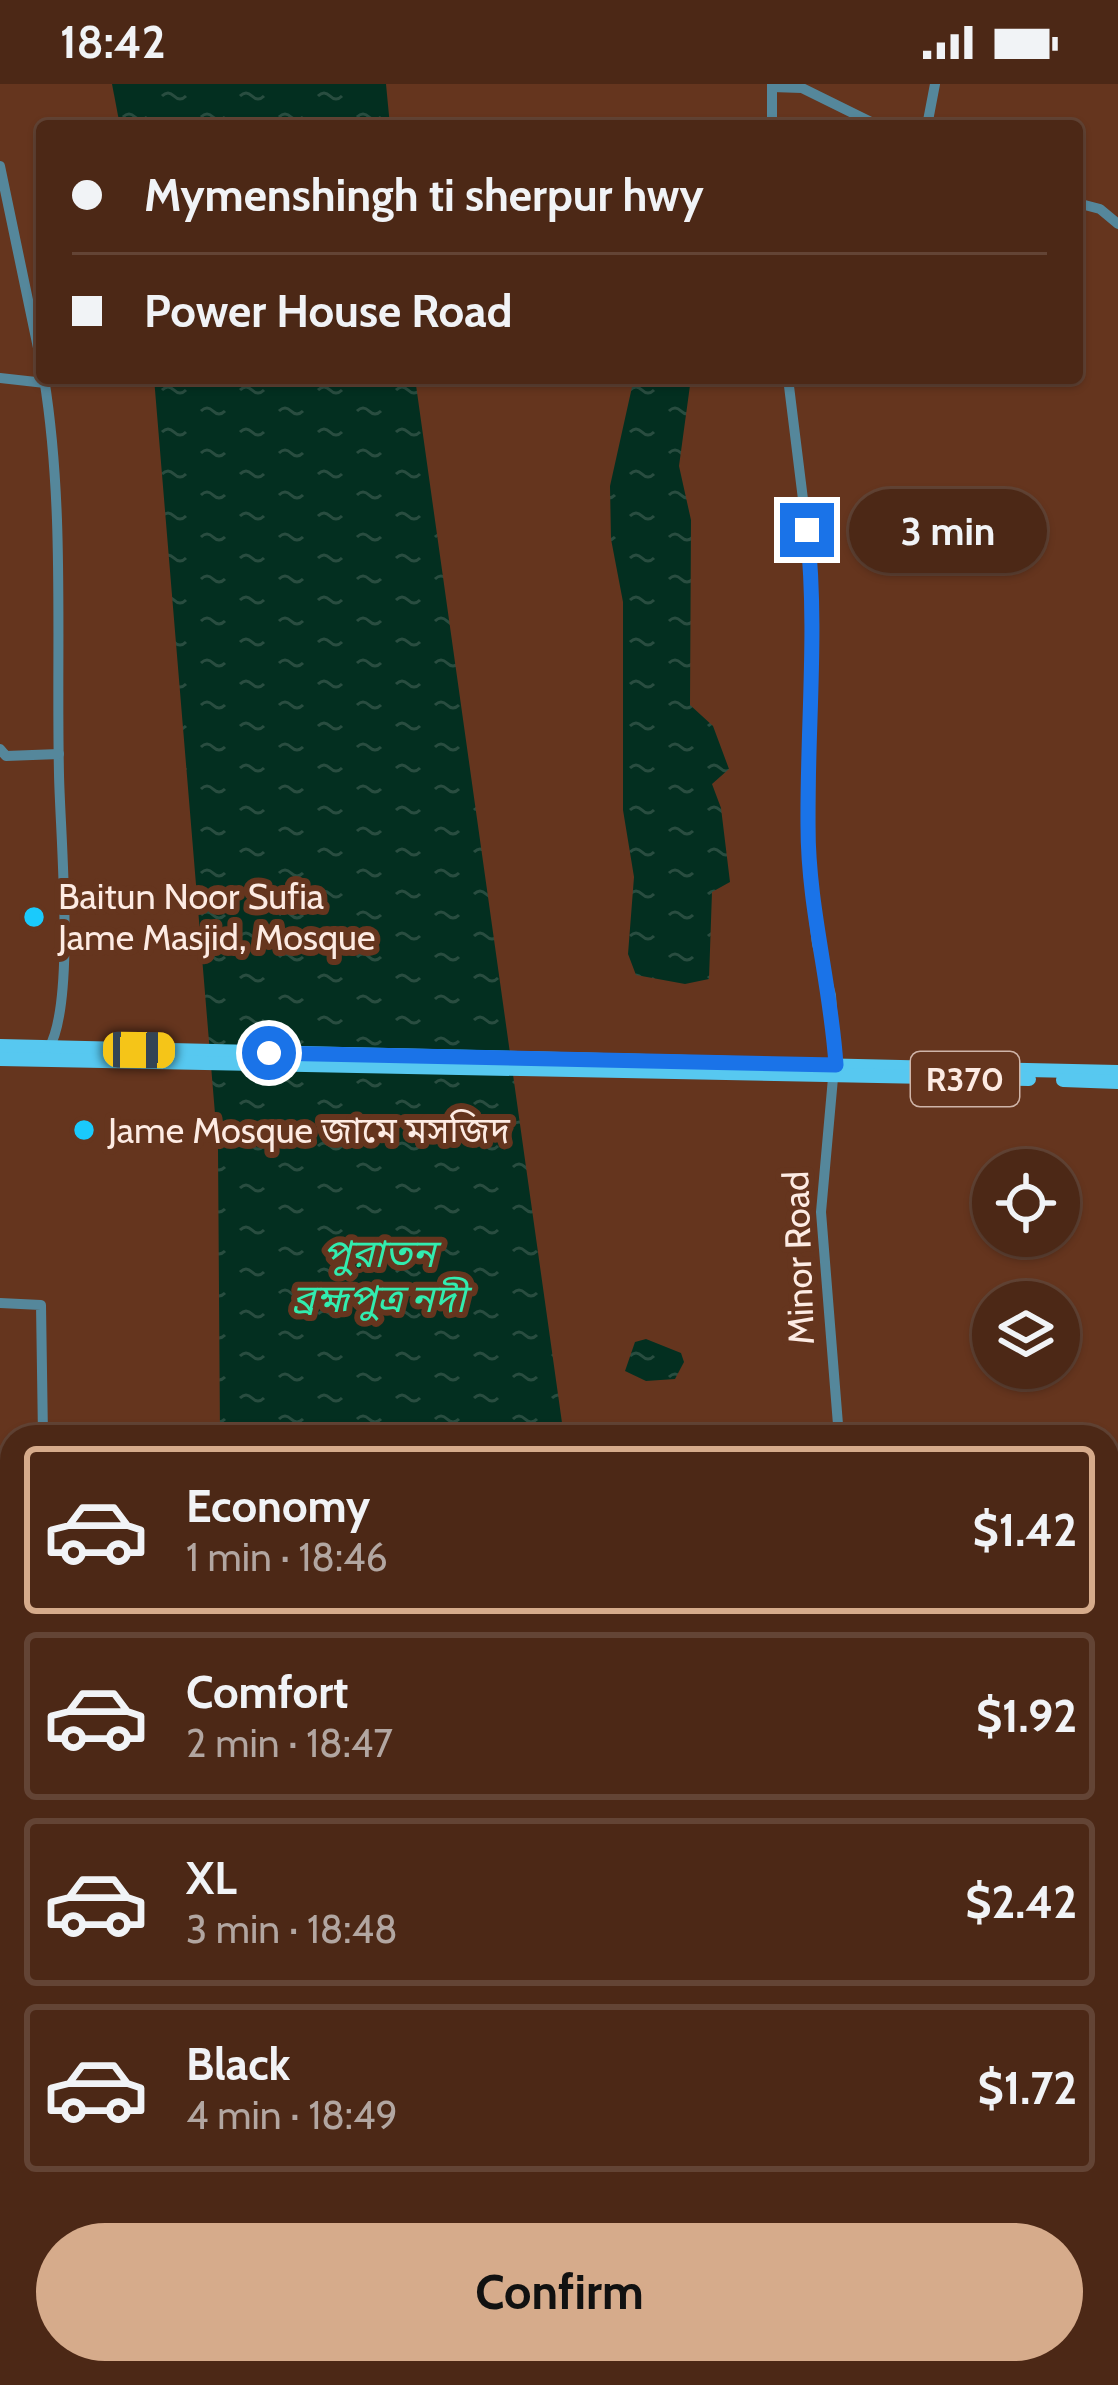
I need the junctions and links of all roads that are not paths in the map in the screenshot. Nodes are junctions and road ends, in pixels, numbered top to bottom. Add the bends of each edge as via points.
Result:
1 (935, 84) edge
2 (772, 86) edge
3 (772, 120) edge
4 (867, 120) edge
5 (928, 120) edge
6 (0, 166) edge
7 (1083, 205) edge
8 (1118, 224) edge
9 (36, 339) edge
10 (0, 378) edge
11 (36, 380) edge
12 (44, 384) edge
13 (789, 384) edge
14 (0, 749) edge
15 (58, 754) junction
16 (0, 1046) edge
17 (51, 1052) junction
18 (0, 1059) edge
19 (835, 1071) junction
20 (1118, 1072) edge
21 (1118, 1082) edge
22 (0, 1304) edge
23 (43, 1425) edge
24 (838, 1425) edge

1 - 5 street
2 - 3 street
2 - 4 street via 802,88
6 - 9 street
7 - 8 street
10 - 11 street
12 - 15 street via 56,513
13 - 19 street, Minor Road via 811,564 810,884 831,995
14 - 15 street via 6,756
15 - 17 street via 62,925
16 - 17 main road
17 - 18 main road
17 - 19 main road, R370
19 - 20 main road, R370
19 - 21 main road, R370
19 - 24 street, Minor Road via 821,1213
22 - 23 street via 41,1305

